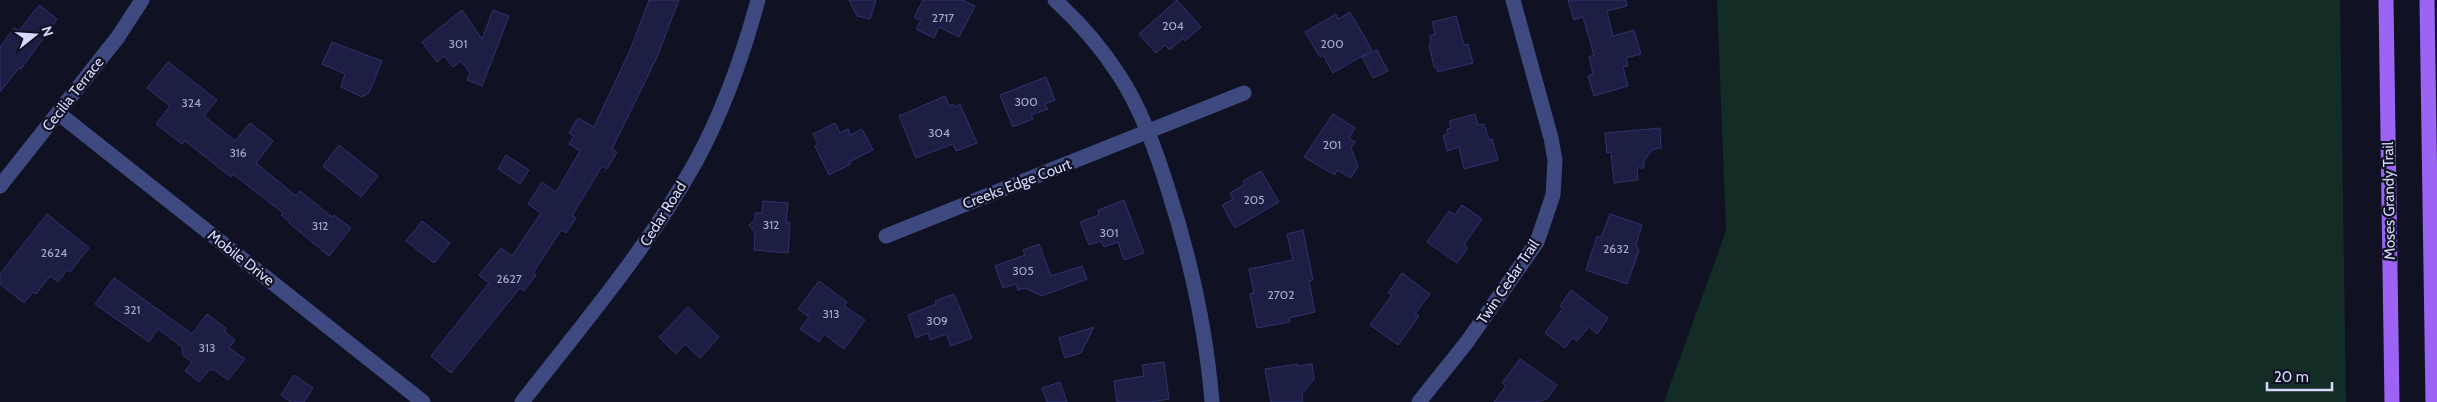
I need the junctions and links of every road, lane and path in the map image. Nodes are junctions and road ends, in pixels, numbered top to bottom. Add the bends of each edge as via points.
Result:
1 (142, 0) edge
2 (758, 0) edge
3 (1055, 0) edge
4 (1513, 0) edge
5 (2386, 0) edge
6 (2426, 0) edge
7 (1244, 93) dead end
8 (58, 113) junction
9 (1148, 132) junction
10 (0, 186) edge
11 (886, 236) dead end
12 (423, 402) edge
13 (522, 402) edge
14 (1212, 402) edge
15 (1418, 402) edge
16 (2392, 402) edge
17 (2433, 402) edge

1 - 8 street, Cecilia Terrace via 118,37
2 - 13 street, Cedar Road via 740,60 712,128 664,216 630,266
3 - 9 street via 1101,48 1120,76
4 - 15 street, Twin Cedar Trail via 1551,138 1555,160 1553,195 1537,242 1467,342
5 - 16 main road, Moses Grandy Trail
6 - 17 main road
7 - 9 street, Creeks Edge Court
8 - 10 street, Cecilia Terrace
8 - 12 street, Mobile Drive
9 - 11 street, Creeks Edge Court
9 - 14 street via 1175,210 1198,298

